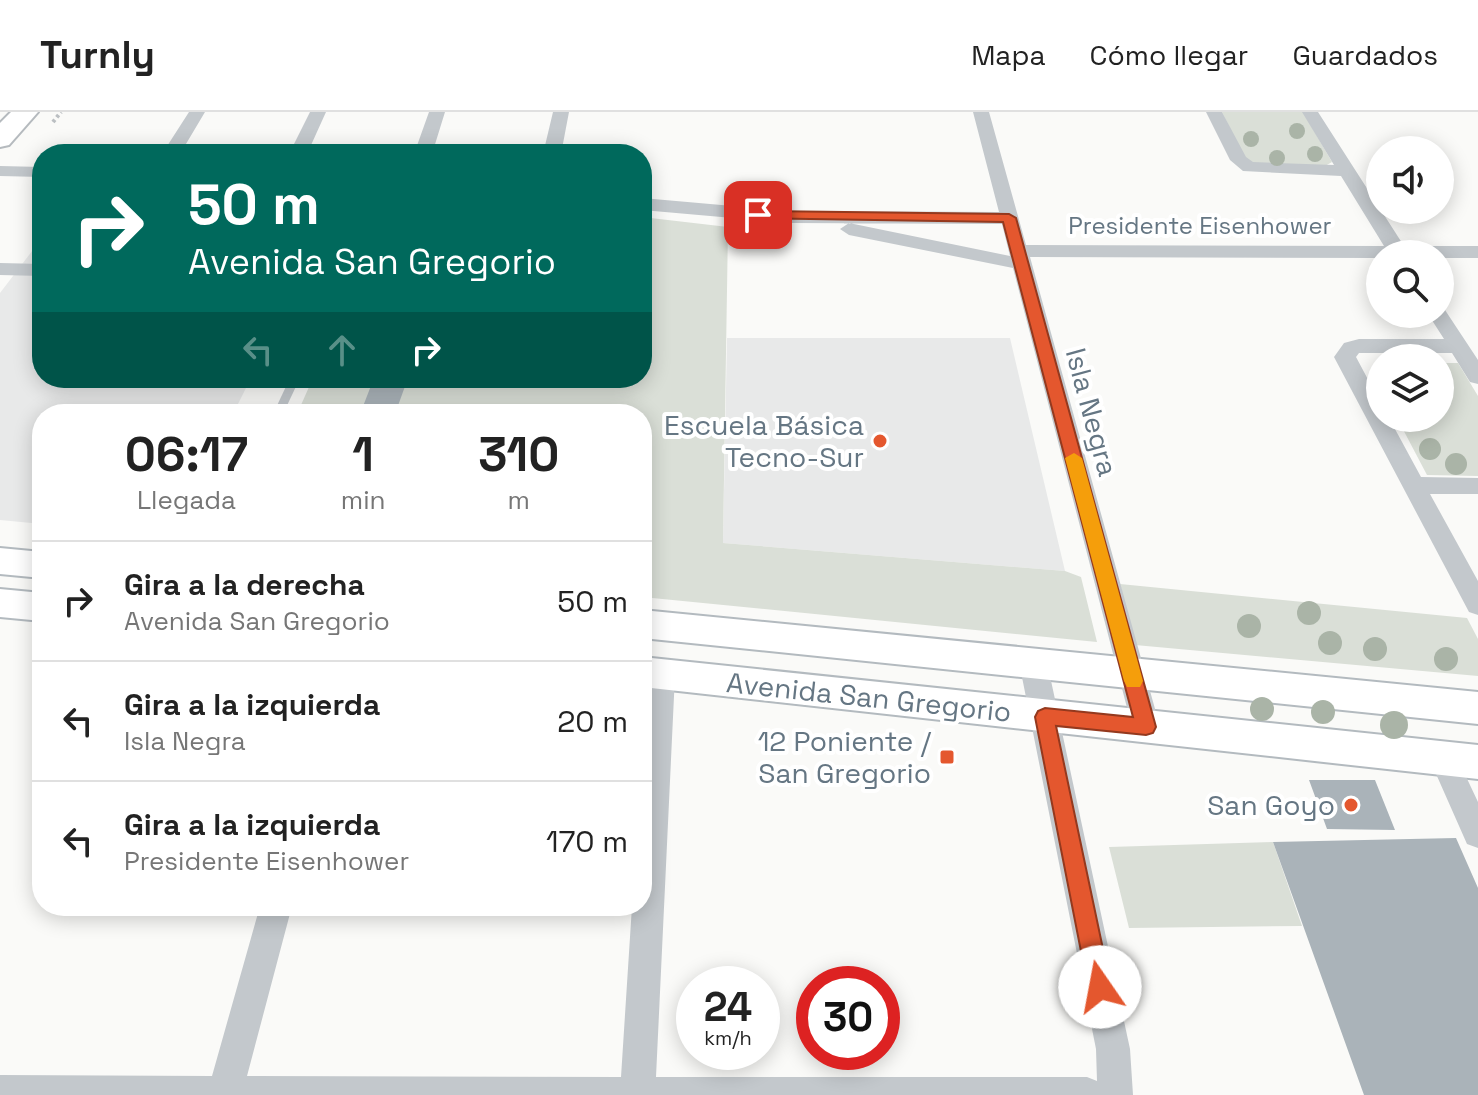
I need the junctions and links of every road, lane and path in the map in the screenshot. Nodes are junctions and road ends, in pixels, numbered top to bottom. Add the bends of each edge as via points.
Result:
1 (25, 112) edge
2 (197, 112) edge
3 (318, 112) edge
4 (437, 112) edge
5 (561, 112) edge
6 (981, 112) edge
7 (1214, 112) edge
8 (1310, 112) edge
9 (0, 139) edge
10 (177, 144) edge
11 (303, 144) edge
12 (426, 144) edge
13 (554, 144) edge
14 (0, 171) edge
15 (1347, 171) junction
16 (32, 172) edge
17 (652, 205) edge
18 (791, 217) junction
19 (1009, 218) junction
20 (1390, 240) edge
21 (1454, 252) edge
22 (1478, 252) edge
23 (1366, 253) edge
24 (1020, 258) junction
25 (0, 269) edge
26 (32, 270) edge
27 (1447, 328) edge
28 (1459, 346) junction
29 (1478, 377) edge
30 (1413, 485) junction
31 (1478, 486) edge
32 (0, 561) edge
33 (32, 564) edge
34 (1478, 605) edge
35 (1, 606) edge
36 (32, 607) edge
37 (652, 625) edge
38 (1033, 662) junction
39 (652, 673) edge
40 (1131, 673) junction
41 (1478, 708) edge
42 (1045, 717) junction
43 (1146, 727) junction
44 (1460, 760) edge
45 (1478, 834) edge
46 (273, 916) edge
47 (644, 916) edge
48 (0, 1093) edge
49 (224, 1094) edge
50 (638, 1094) edge
51 (847, 1095) edge
52 (1087, 1095) edge
53 (1115, 1095) edge

1 - 9 main road
2 - 10 street
3 - 11 street
4 - 12 street
5 - 13 street
6 - 19 street, Isla Negra
7 - 15 street via 1239,160 1249,167
8 - 15 street
14 - 16 street
15 - 20 street
17 - 18 street, Presidente Eisenhower
18 - 19 street, Presidente Eisenhower
18 - 24 street, Presidente Eisenhower
19 - 24 street, Isla Negra
21 - 22 street, Presidente Eisenhower
23 - 24 street, Presidente Eisenhower
24 - 40 street, Isla Negra
25 - 26 street
27 - 28 street
28 - 29 street
28 - 30 street via 1359,346 1347,352
30 - 31 street
30 - 34 street
32 - 33 main road
35 - 36 main road
37 - 38 main road, Avenida San Gregorio
38 - 40 main road, Avenida San Gregorio
38 - 42 street
39 - 42 main road, Avenida San Gregorio
40 - 41 main road, Avenida San Gregorio
40 - 43 street, Isla Negra
42 - 43 main road, Avenida San Gregorio
42 - 53 street via 1113,1049
43 - 44 main road, Avenida San Gregorio
44 - 45 street
46 - 49 street
47 - 50 street
48 - 49 street
49 - 50 street
50 - 51 street
51 - 52 street

